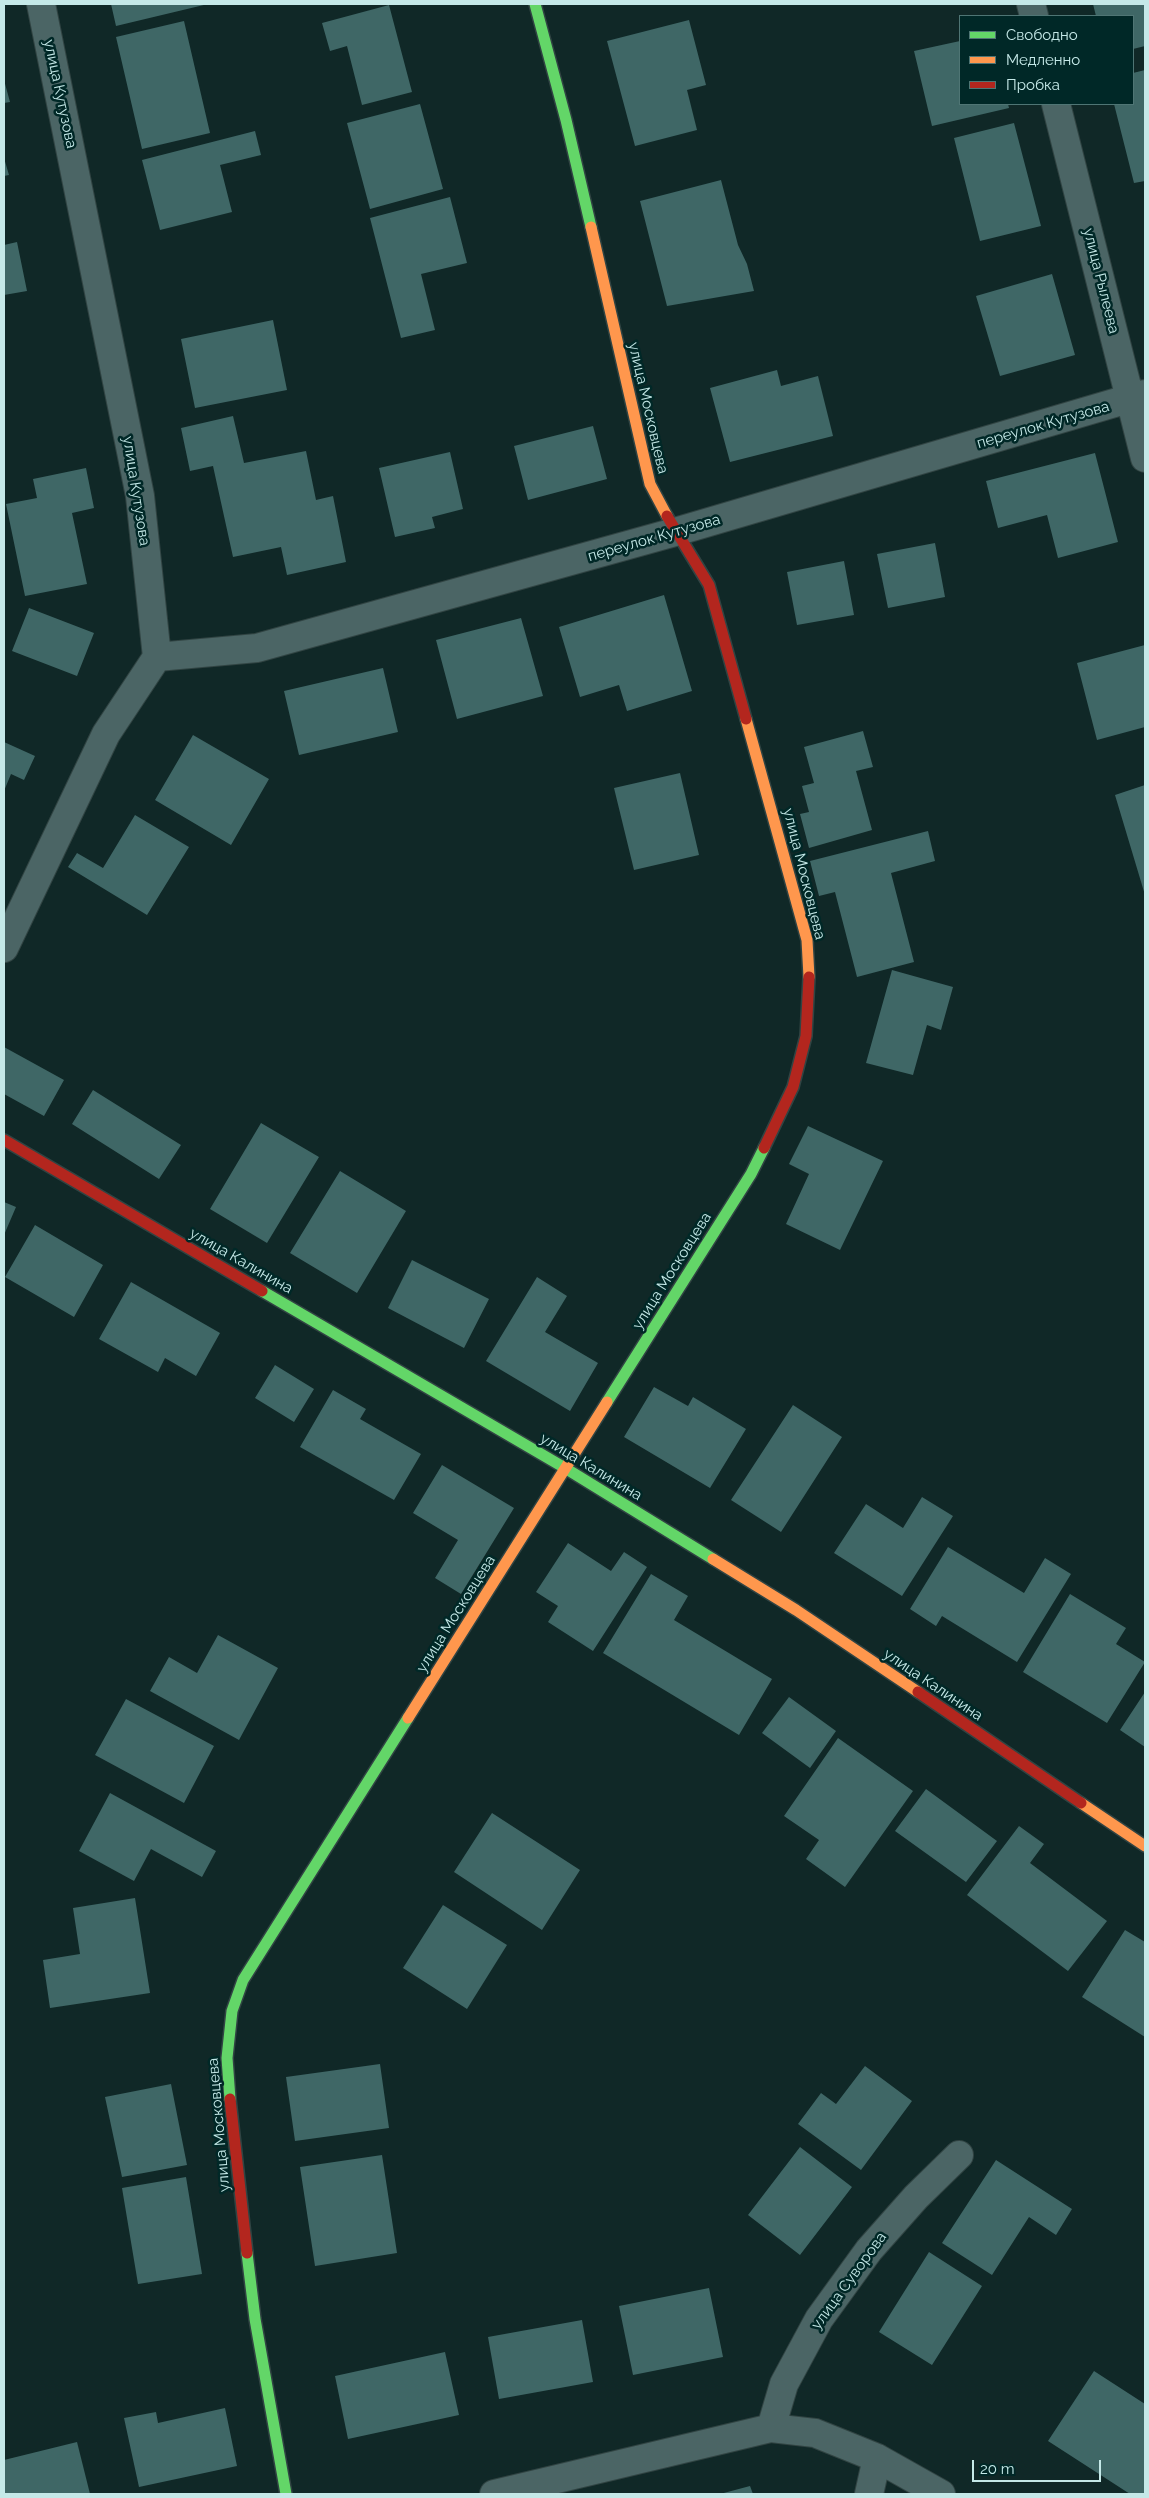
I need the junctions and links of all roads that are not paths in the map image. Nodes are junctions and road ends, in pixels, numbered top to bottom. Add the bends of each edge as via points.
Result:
1 (41, 4) edge
2 (535, 4) edge
3 (1056, 105) edge
4 (1138, 397) edge
5 (1145, 458) edge
6 (675, 532) junction
7 (157, 657) junction
8 (4, 948) edge
9 (4, 1140) edge
10 (565, 1468) junction
11 (1145, 1846) edge
12 (959, 2155) dead end
13 (771, 2428) junction
14 (877, 2458) junction
15 (286, 2494) edge
16 (494, 2494) edge
17 (869, 2494) edge
18 (941, 2494) edge

1 - 7 street, улица Кутузова via 140,496
2 - 6 street, улица Московцева via 566,120 650,484
3 - 4 street, улица Рылеева
4 - 5 street, улица Рылеева
4 - 6 street, переулок Кутузова
6 - 7 street, переулок Кутузова via 257,648
6 - 10 street, улица Московцева via 709,585 798,899 807,940 806,1036 793,1087 751,1174
7 - 8 street via 106,734
9 - 10 street, улица Калинина
10 - 11 street, улица Калинина via 796,1610
10 - 15 street, улица Московцева via 243,1980 232,2011 227,2058 232,2134 255,2319
12 - 13 street, улица Суворова via 916,2197 870,2250 819,2319 784,2384
13 - 14 street via 815,2433
13 - 16 street
14 - 17 street
14 - 18 street

